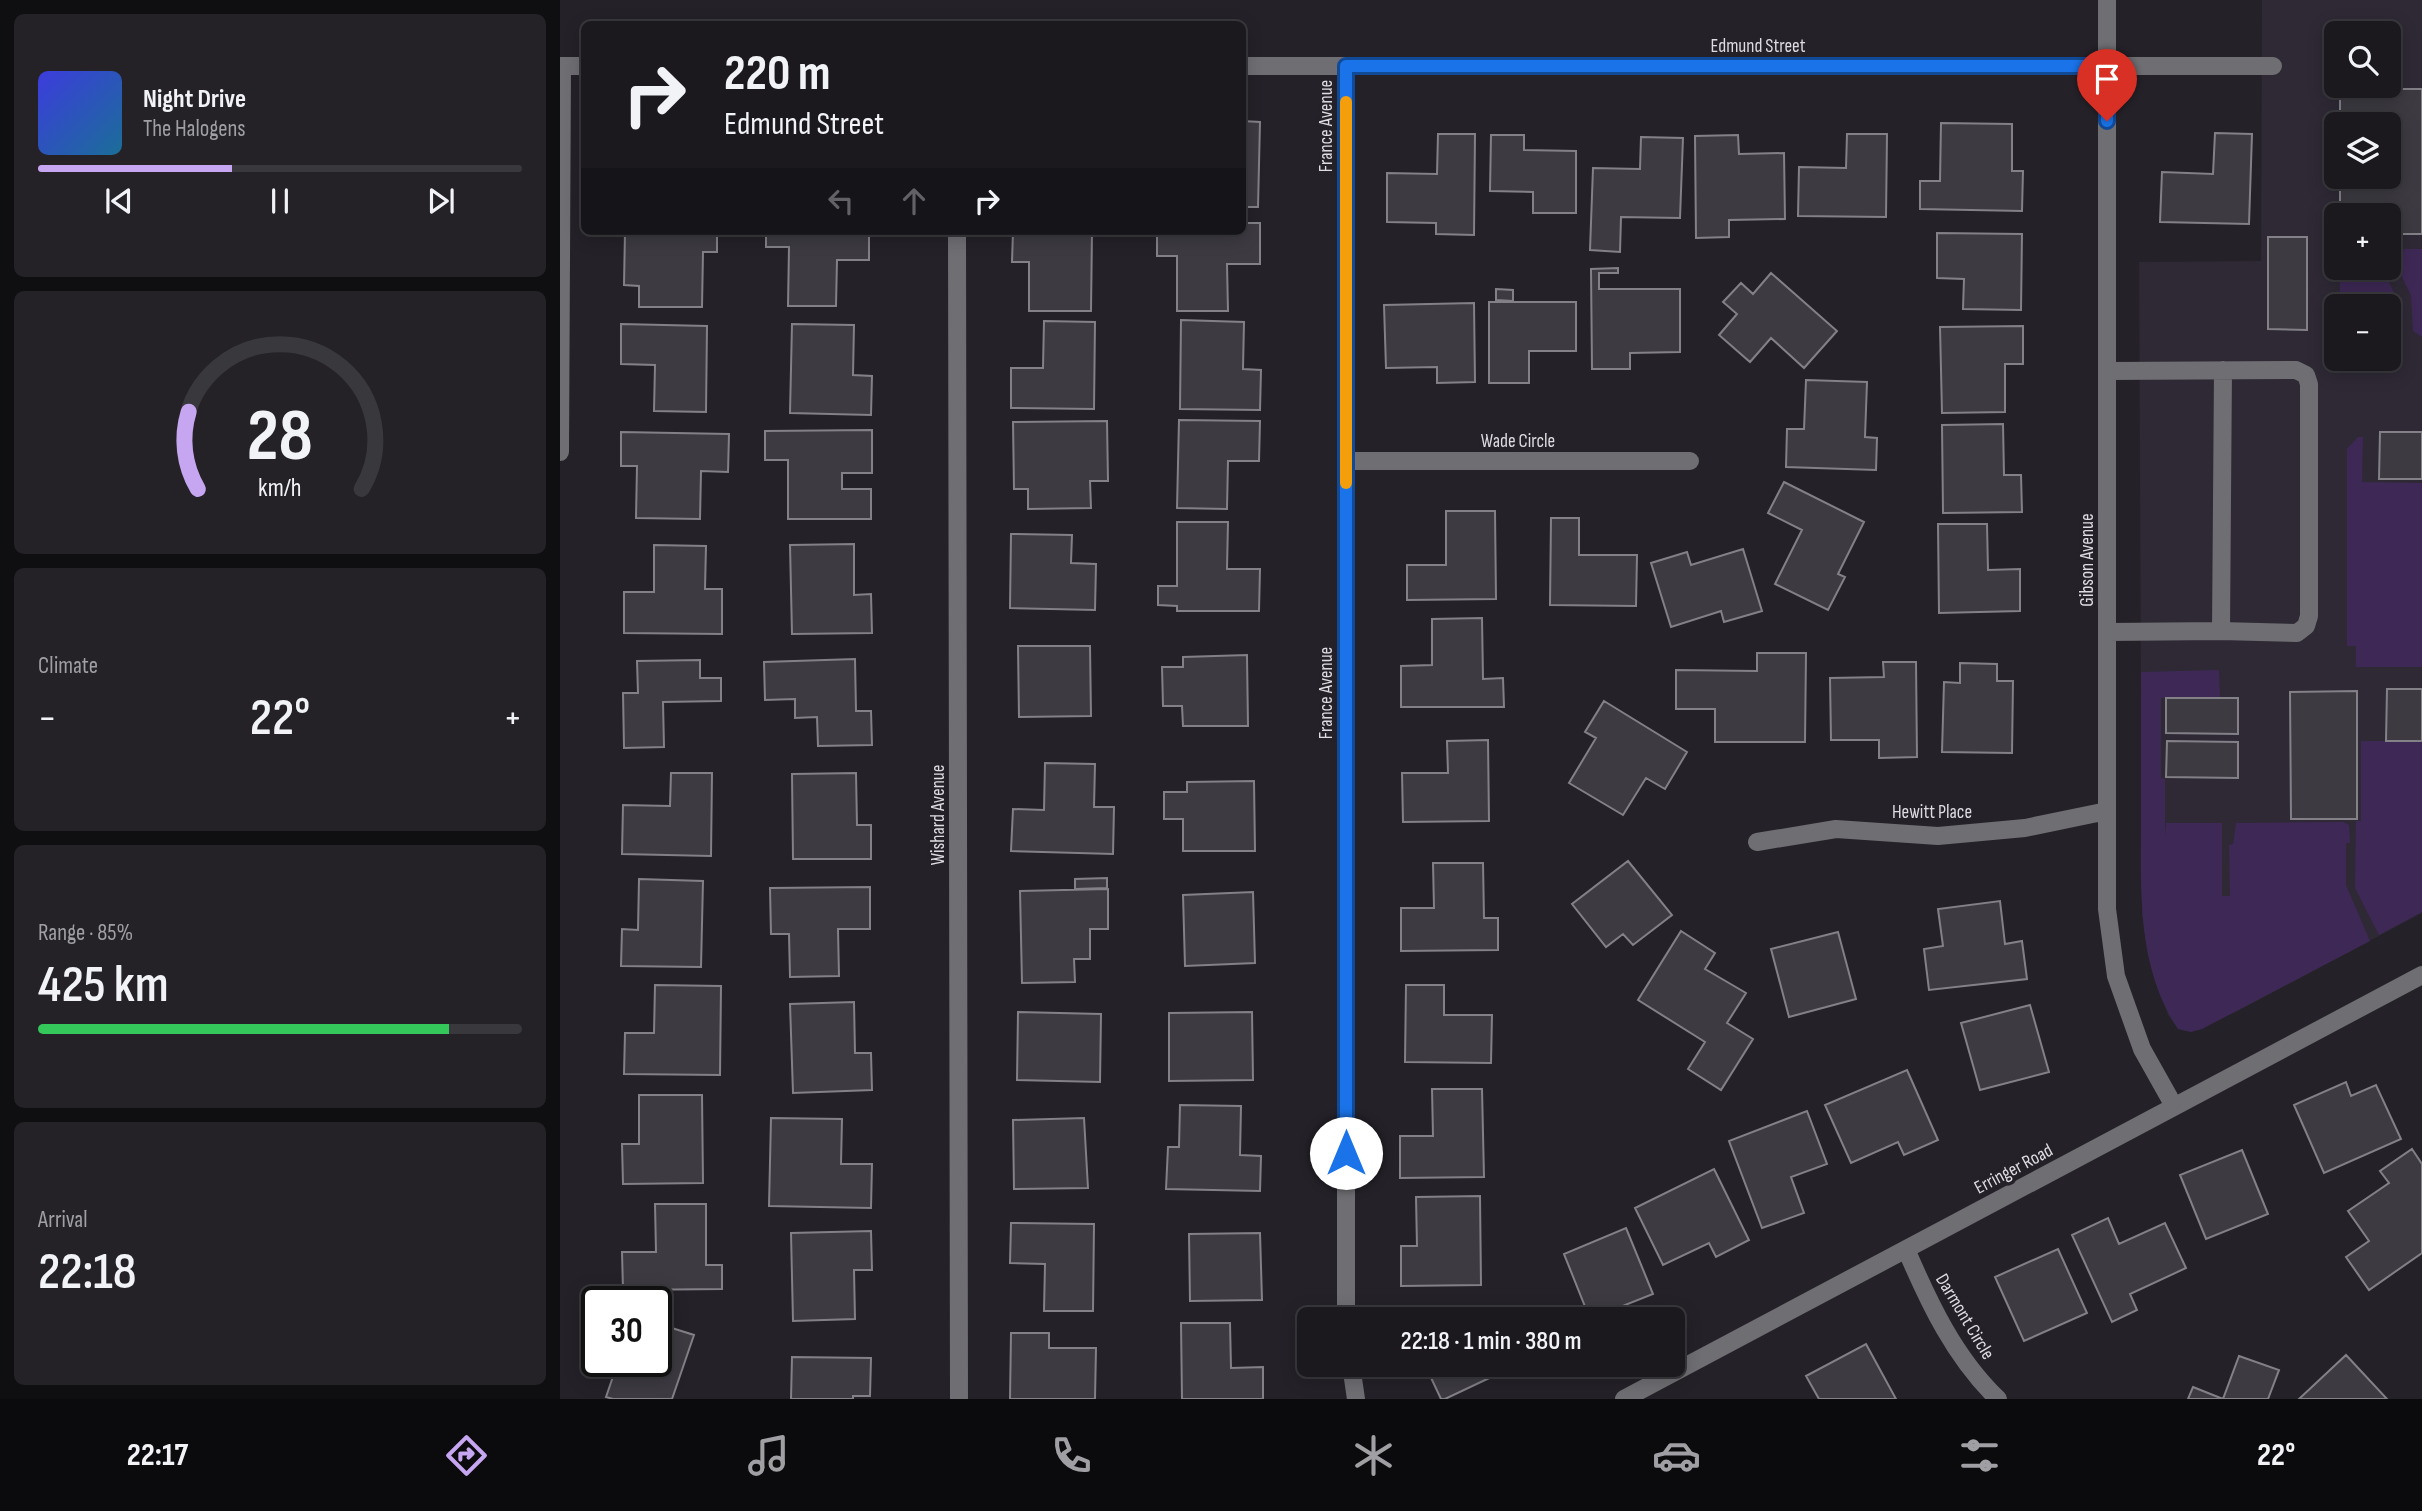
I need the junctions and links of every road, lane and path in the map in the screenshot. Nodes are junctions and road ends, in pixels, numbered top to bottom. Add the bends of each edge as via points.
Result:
1 (2106, 0) edge
2 (561, 66) edge
3 (581, 66) edge
4 (1246, 66) edge
5 (1346, 66) junction
6 (2107, 66) junction
7 (2273, 66) dead end
8 (957, 235) edge
9 (2107, 370) junction
10 (2223, 370) junction
11 (560, 452) edge
12 (1346, 461) junction
13 (1690, 461) dead end
14 (2221, 631) junction
15 (2107, 632) junction
16 (2107, 811) junction
17 (1758, 842) dead end
18 (2420, 981) edge
19 (2174, 1106) junction
20 (1906, 1249) junction
21 (1346, 1307) edge
22 (1353, 1377) edge
23 (959, 1399) edge
24 (1356, 1399) edge
25 (1624, 1399) edge
26 (1998, 1399) edge

1 - 6 street, Gibson Avenue
2 - 3 street
2 - 11 street
4 - 5 street, Edmund Street
5 - 6 street, Edmund Street
5 - 12 street, France Avenue
6 - 7 street, Edmund Street
6 - 9 street, Gibson Avenue
8 - 23 street, Wishard Avenue
9 - 10 street
9 - 15 street, Gibson Avenue
10 - 14 street
10 - 14 street via 2296,370 2306,375 2309,616 2297,633
12 - 13 street, Wade Circle
12 - 21 street, France Avenue
14 - 15 street
15 - 16 street, Gibson Avenue
16 - 17 street, Hewitt Place via 2025,828 1938,836 1836,829
16 - 19 street, Gibson Avenue via 2107,909 2116,976 2141,1049
18 - 19 street, Erringer Road
19 - 20 street, Erringer Road
20 - 25 street, Erringer Road
20 - 26 street, Darmont Circle via 1930,1304 1958,1351
22 - 24 street

